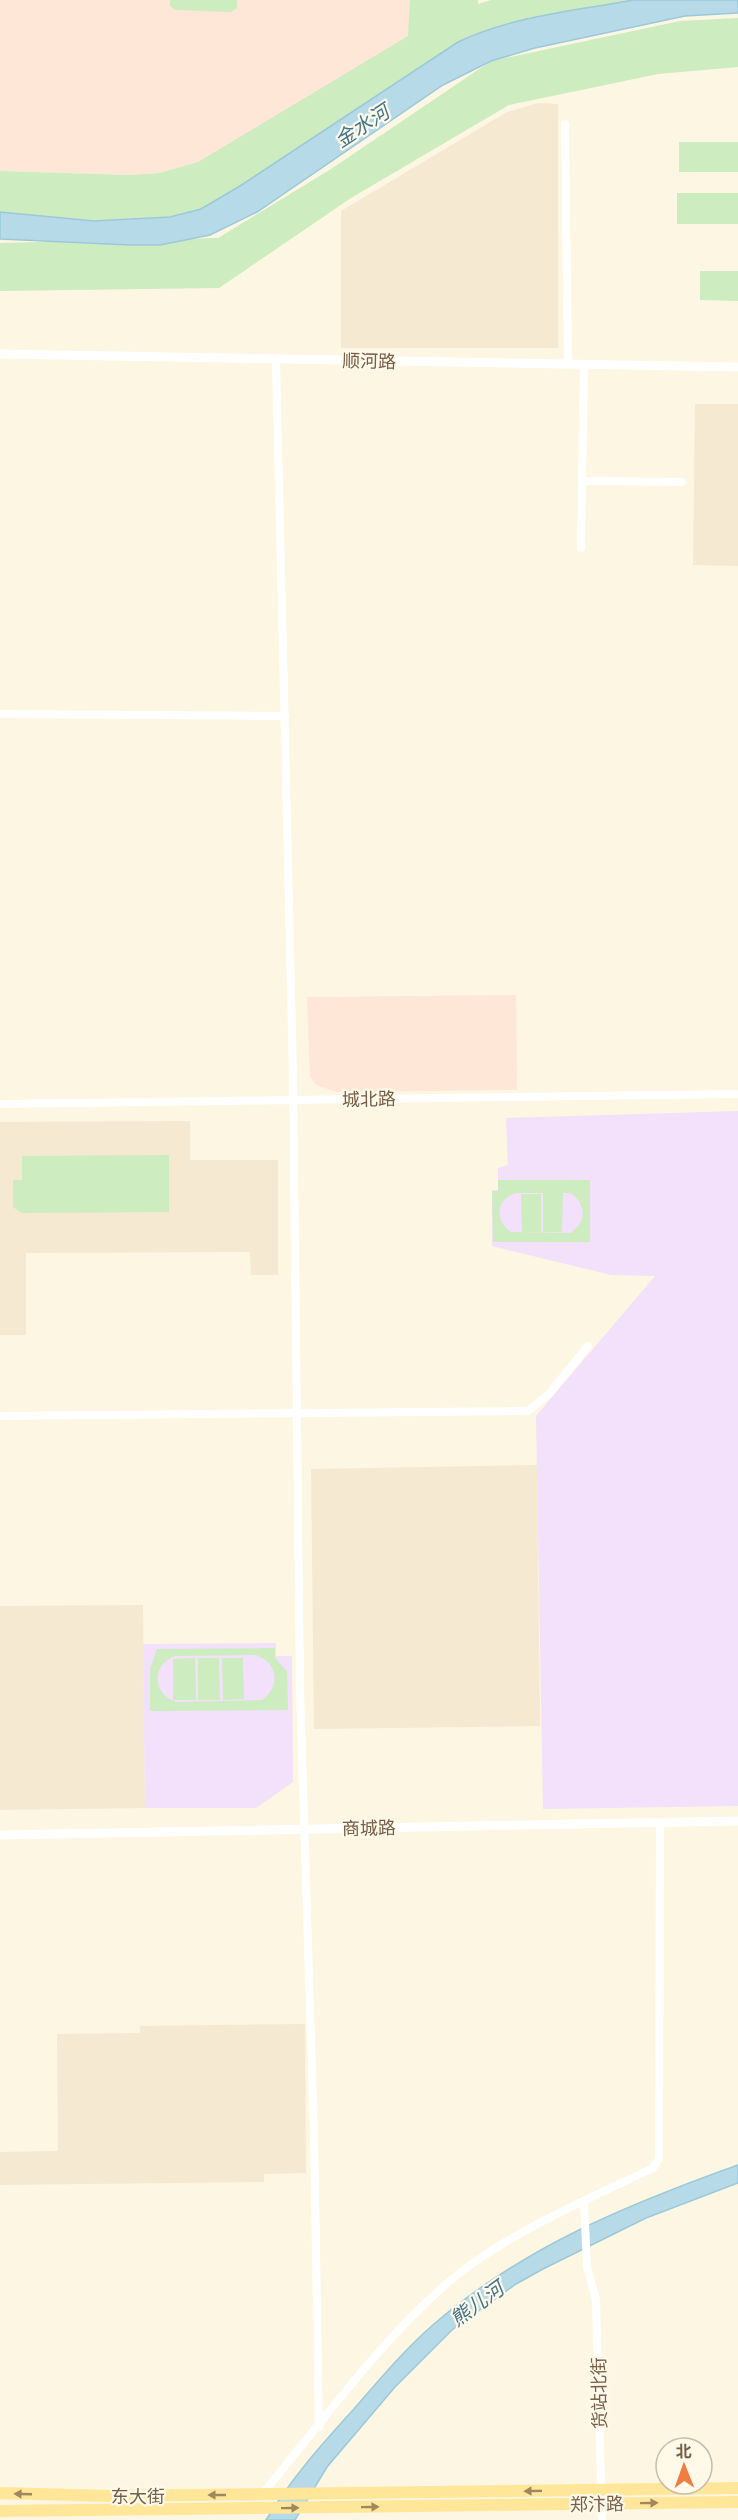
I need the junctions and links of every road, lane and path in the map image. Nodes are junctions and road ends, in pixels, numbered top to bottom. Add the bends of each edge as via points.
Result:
1 (565, 124) dead end
2 (0, 354) edge
3 (276, 359) junction
4 (568, 364) junction
5 (584, 364) junction
6 (738, 367) edge
7 (582, 481) junction
8 (682, 482) dead end
9 (581, 548) dead end
10 (0, 714) edge
11 (285, 716) junction
12 (738, 1094) edge
13 (294, 1100) junction
14 (0, 1104) edge
15 (588, 1346) dead end
16 (297, 1413) junction
17 (0, 1416) edge
18 (738, 1821) edge
19 (660, 1822) junction
20 (304, 1829) junction
21 (0, 1835) edge
22 (584, 2201) junction
23 (319, 2427) junction
24 (738, 2488) edge
25 (601, 2490) junction
26 (0, 2493) edge
27 (261, 2495) junction
28 (276, 2495) joint
29 (738, 2502) edge
30 (601, 2504) junction
31 (268, 2508) joint
32 (0, 2511) edge
33 (602, 2520) edge

1 - 4 street
2 - 3 street, 顺河路
3 - 4 street, 顺河路
3 - 11 street
4 - 5 street, 顺河路
5 - 6 street, 顺河路
5 - 7 street
7 - 8 street
7 - 9 street
10 - 11 street
11 - 13 street
12 - 13 street, 城北路
13 - 14 street, 城北路
13 - 16 street
15 - 16 street via 549,1394 528,1411
16 - 17 street
16 - 20 street
18 - 19 street, 商城路
19 - 20 street, 商城路
19 - 22 street via 659,2159 653,2168
20 - 21 street, 商城路
20 - 23 street
22 - 23 street via 492,2251 452,2279 379,2352
22 - 25 street, 货站北街 via 588,2266 596,2300
23 - 27 street
24 - 25 main road, 郑汴路
25 -> 28 main road, 郑汴路
25 - 30 street, 货站北街
27 -> 26 main road, 东大街
27 - 28 main road, 东大街
30 -> 29 main road, 郑汴路
31 -> 30 main road, 郑汴路
30 - 33 street, 货站北街
31 - 32 main road, 东大街

